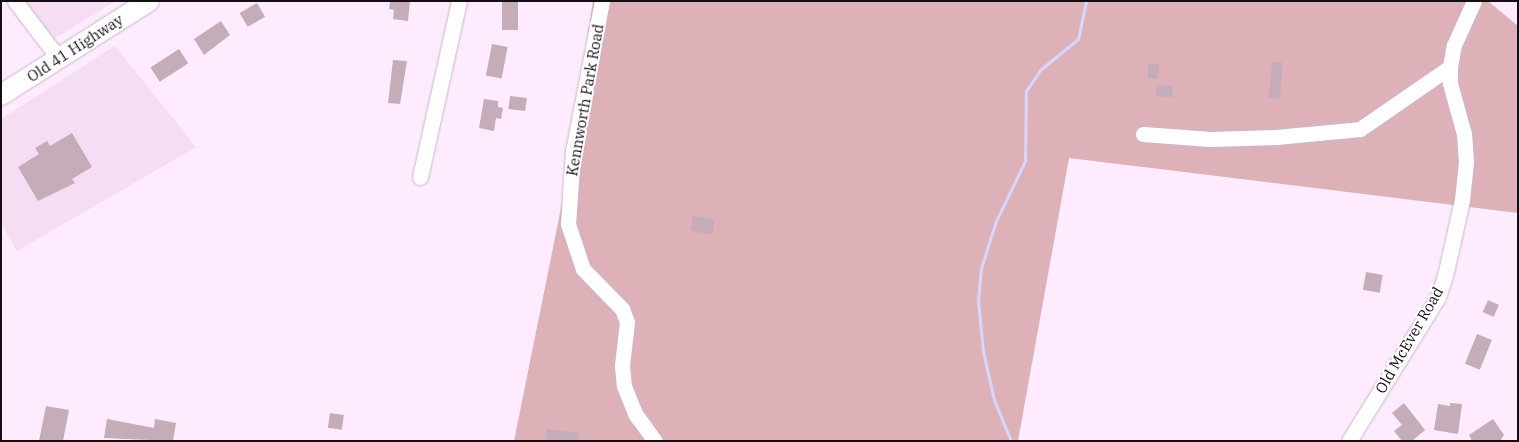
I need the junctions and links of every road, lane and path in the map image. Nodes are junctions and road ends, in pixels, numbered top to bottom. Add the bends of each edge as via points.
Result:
1 (15, 1) edge
2 (149, 1) edge
3 (459, 1) edge
4 (602, 1) edge
5 (1474, 1) edge
6 (59, 58) junction
7 (1450, 68) junction
8 (1, 95) edge
9 (1143, 134) dead end
10 (420, 177) dead end
11 (655, 441) edge
12 (1348, 441) edge

1 - 6 street
2 - 6 main road, Old 41 Highway
3 - 10 street
4 - 11 street, Kennworth Park Road via 573,151 568,224 583,269 622,309 627,322 622,365 624,386 636,415
5 - 7 street, Old McEver Road via 1454,45
6 - 8 main road, Old 41 Highway
7 - 9 street via 1360,129 1276,138 1210,139
7 - 12 street, Old McEver Road via 1450,83 1464,134 1466,162 1462,200 1445,276 1438,297

